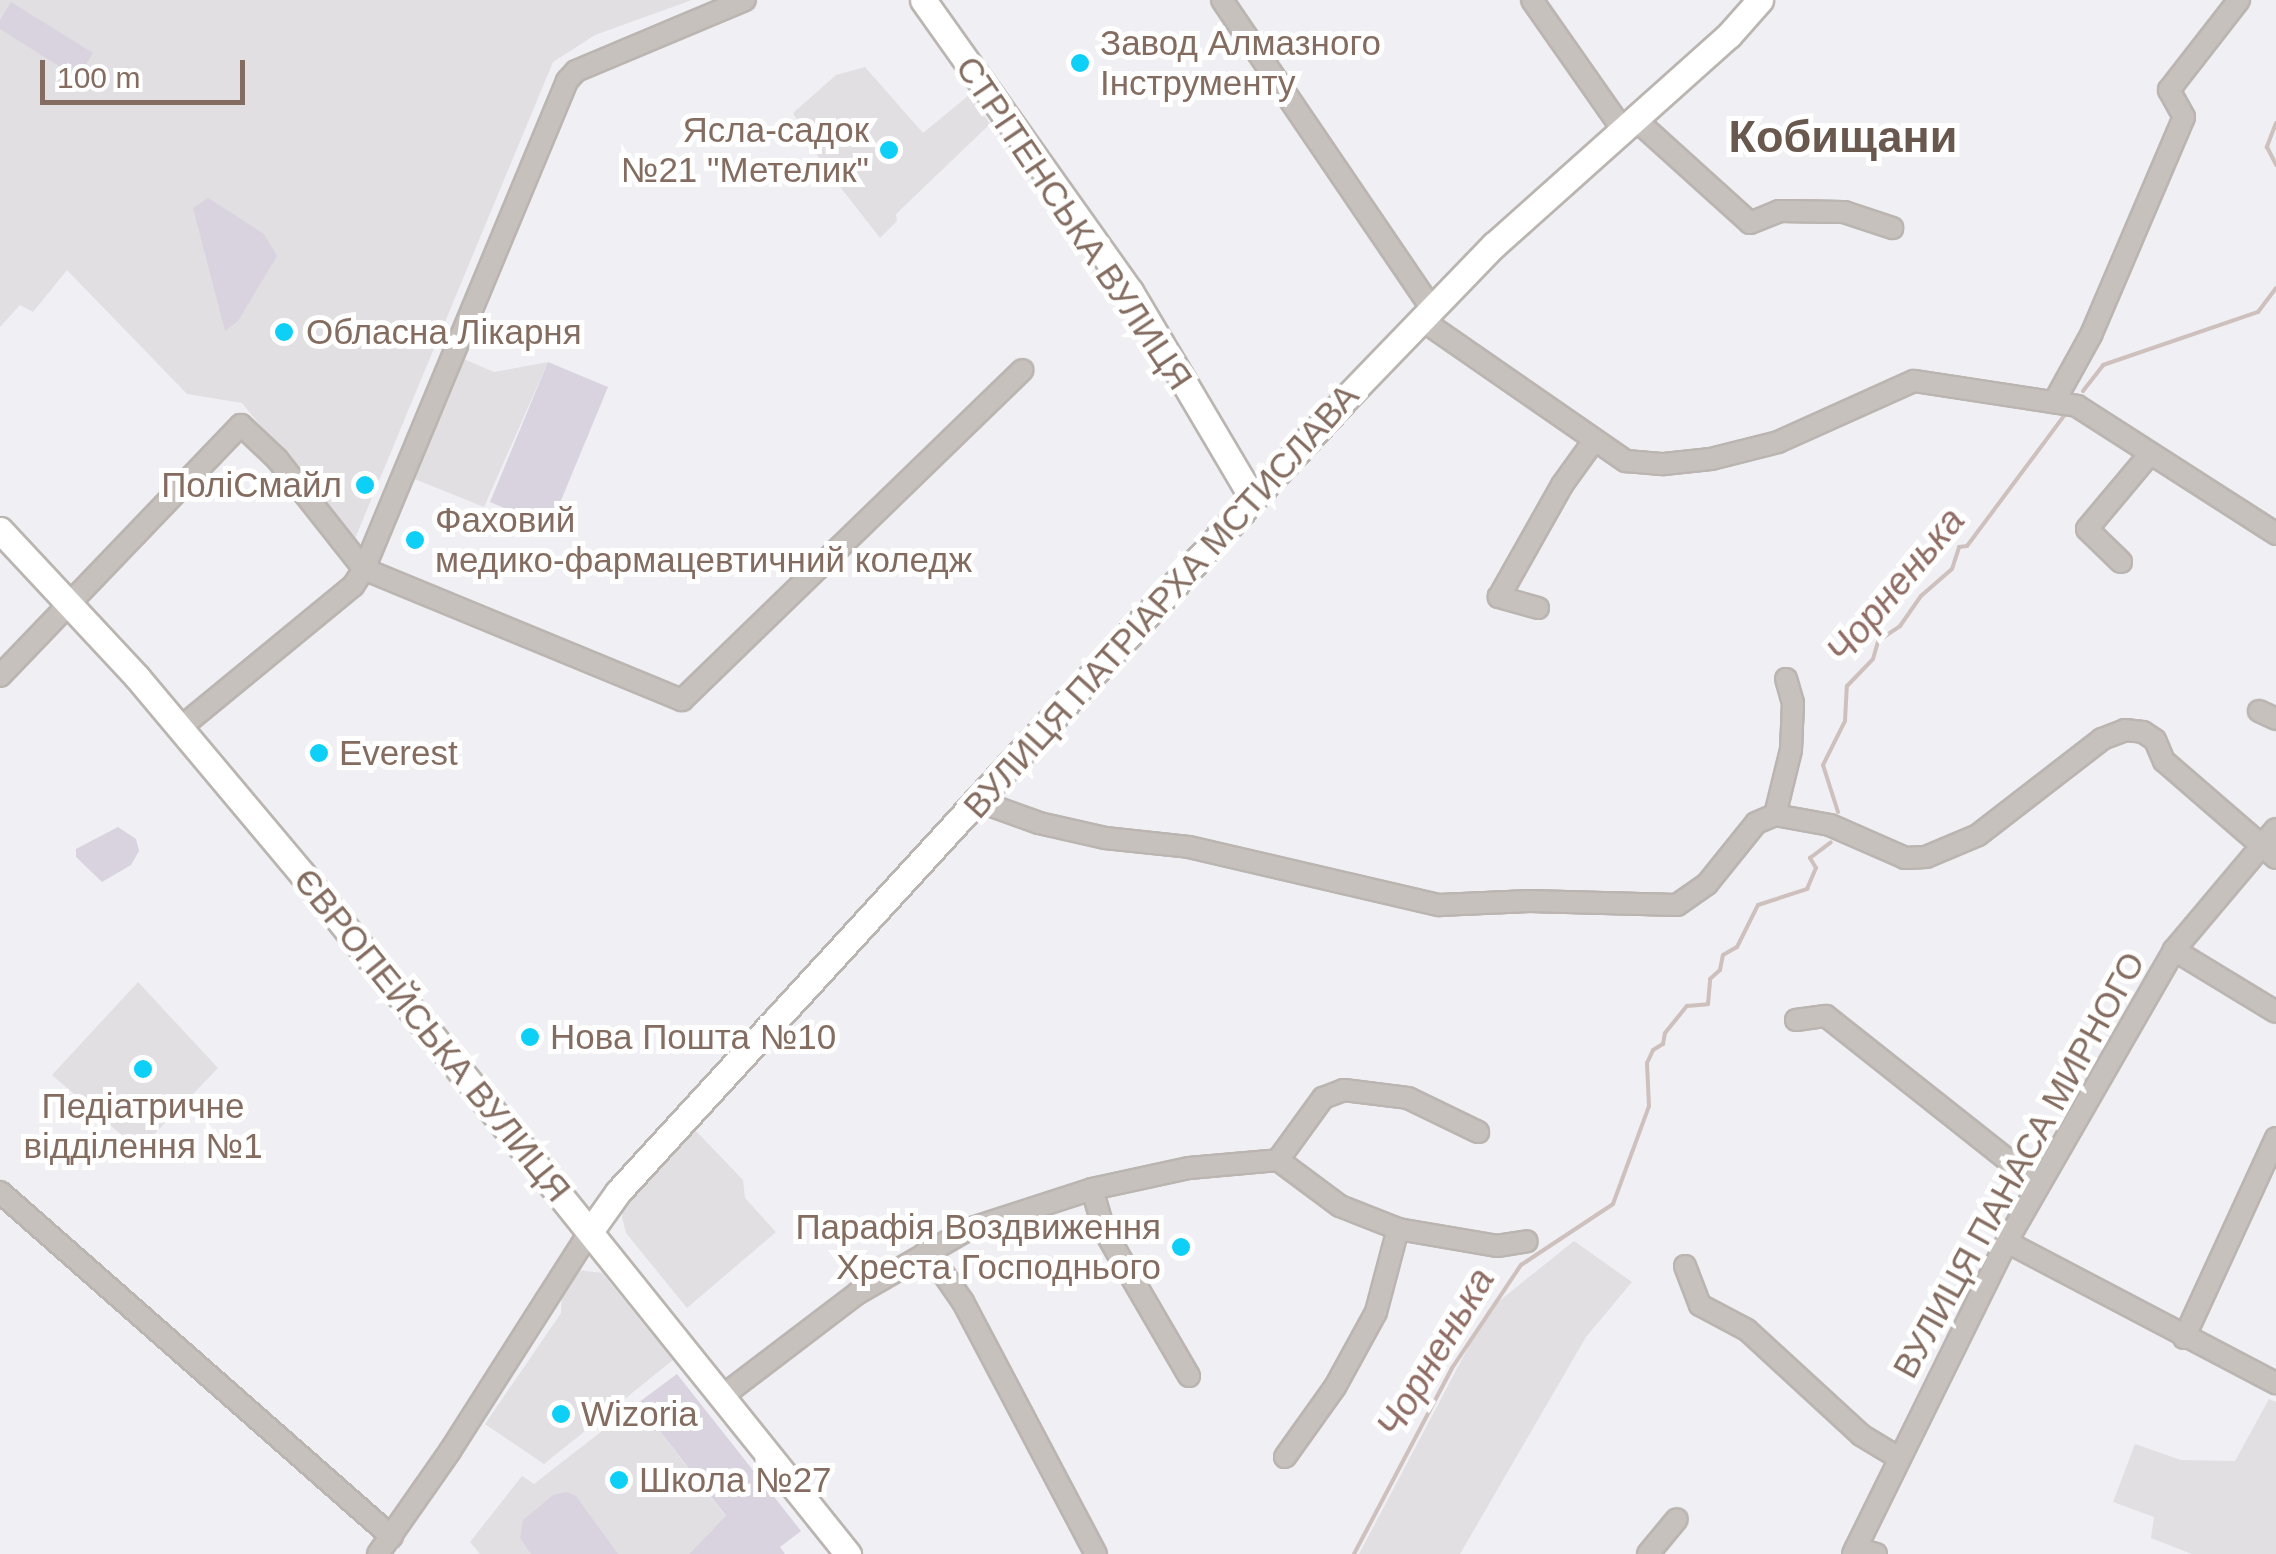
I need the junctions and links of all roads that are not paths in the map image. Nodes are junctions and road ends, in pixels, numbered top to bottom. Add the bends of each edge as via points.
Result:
1 (745, 0) edge
2 (923, 0) edge
3 (1222, 0) edge
4 (1532, 0) edge
5 (1760, 0) edge
6 (2239, 0) edge
7 (1629, 125) junction
8 (1892, 228) dead end
9 (1427, 314) junction
10 (1022, 370) dead end
11 (2054, 402) junction
12 (1593, 442) junction
13 (2150, 454) junction
14 (1254, 499) junction
15 (0, 530) edge
16 (2276, 534) edge
17 (2121, 562) dead end
18 (364, 569) junction
19 (68, 603) junction
20 (1538, 608) dead end
21 (0, 676) edge
22 (1786, 679) dead end
23 (180, 728) junction
24 (978, 801) junction
25 (1775, 815) junction
26 (2276, 829) edge
27 (2269, 854) edge
28 (2174, 950) junction
29 (2276, 1012) edge
30 (1796, 1020) dead end
31 (1478, 1132) dead end
32 (2276, 1138) edge
33 (1278, 1160) junction
34 (2038, 1184) junction
35 (1092, 1189) junction
36 (0, 1192) edge
37 (591, 1230) junction
38 (1398, 1230) junction
39 (1527, 1241) dead end
40 (2006, 1242) junction
41 (927, 1250) junction
42 (1686, 1266) dead end
43 (2184, 1338) junction
44 (1189, 1376) dead end
45 (2276, 1384) edge
46 (720, 1398) junction
47 (1285, 1458) dead end
48 (1900, 1458) junction
49 (1677, 1519) dead end
50 (392, 1537) junction
51 (1862, 1552) edge
52 (378, 1554) edge
53 (848, 1554) edge
54 (1096, 1554) edge
55 (1648, 1554) edge

1 - 18 street via 566,81
2 - 14 main road, СТРІТЕНСЬКА ВУЛИЦЯ via 1130,291
3 - 9 street
4 - 7 street
5 - 7 main road, ВУЛИЦЯ ПАТРІАРХА МСТИСЛАВА
6 - 11 street via 2170,90 2184,117 2091,335
7 - 8 street via 1750,222 1779,211 1844,212
7 - 9 main road, ВУЛИЦЯ ПАТРІАРХА МСТИСЛАВА
9 - 12 street
9 - 14 main road, ВУЛИЦЯ ПАТРІАРХА МСТИСЛАВА
10 - 18 street via 682,700
11 - 12 street via 1914,381 1778,442 1711,459 1626,461
11 - 13 street via 2078,406
12 - 20 street via 1499,597
13 - 16 street
13 - 17 street via 2087,529
14 - 24 main road, ВУЛИЦЯ ПАТРІАРХА МСТИСЛАВА
15 - 19 main road, ЄВРОПЕЙСЬКА ВУЛИЦЯ
18 - 19 street via 277,459 241,425
18 - 23 street via 353,586
19 - 21 street
19 - 23 main road, ЄВРОПЕЙСЬКА ВУЛИЦЯ
22 - 25 street via 1793,703 1791,750
23 - 37 main road, ЄВРОПЕЙСЬКА ВУЛИЦЯ
24 - 25 street via 1105,838 1189,847 1453,906 1677,904 1707,884 1756,822
24 - 37 main road, ВУЛИЦЯ ПАТРІАРХА МСТИСЛАВА via 618,1192
25 - 27 street via 1830,825 1905,858 1926,857 1978,835 2102,739 2125,730 2155,740 2164,761
26 - 27 street, ВУЛИЦЯ ПАНАСА МИРНОГО
27 - 28 street, ВУЛИЦЯ ПАНАСА МИРНОГО
28 - 29 street
28 - 34 street, ВУЛИЦЯ ПАНАСА МИРНОГО
30 - 34 street via 1826,1016
31 - 33 street via 1408,1098 1344,1090 1323,1098
32 - 43 street
33 - 35 street via 1189,1168
33 - 38 street via 1340,1206
34 - 40 street, ВУЛИЦЯ ПАНАСА МИРНОГО
35 - 41 street via 969,1229
35 - 44 street via 1104,1230
36 - 50 street
37 - 46 main road, ЄВРОПЕЙСЬКА ВУЛИЦЯ
37 - 50 street
38 - 39 street via 1497,1246
38 - 47 street via 1376,1312
40 - 43 street
40 - 48 street, ВУЛИЦЯ ПАНАСА МИРНОГО
41 - 46 street
41 - 54 street via 963,1302
42 - 48 street via 1700,1305 1747,1330 1861,1436
43 - 45 street
46 - 53 main road, ЄВРОПЕЙСЬКА ВУЛИЦЯ
48 - 51 street, ВУЛИЦЯ ПАНАСА МИРНОГО
49 - 55 street
50 - 52 street

